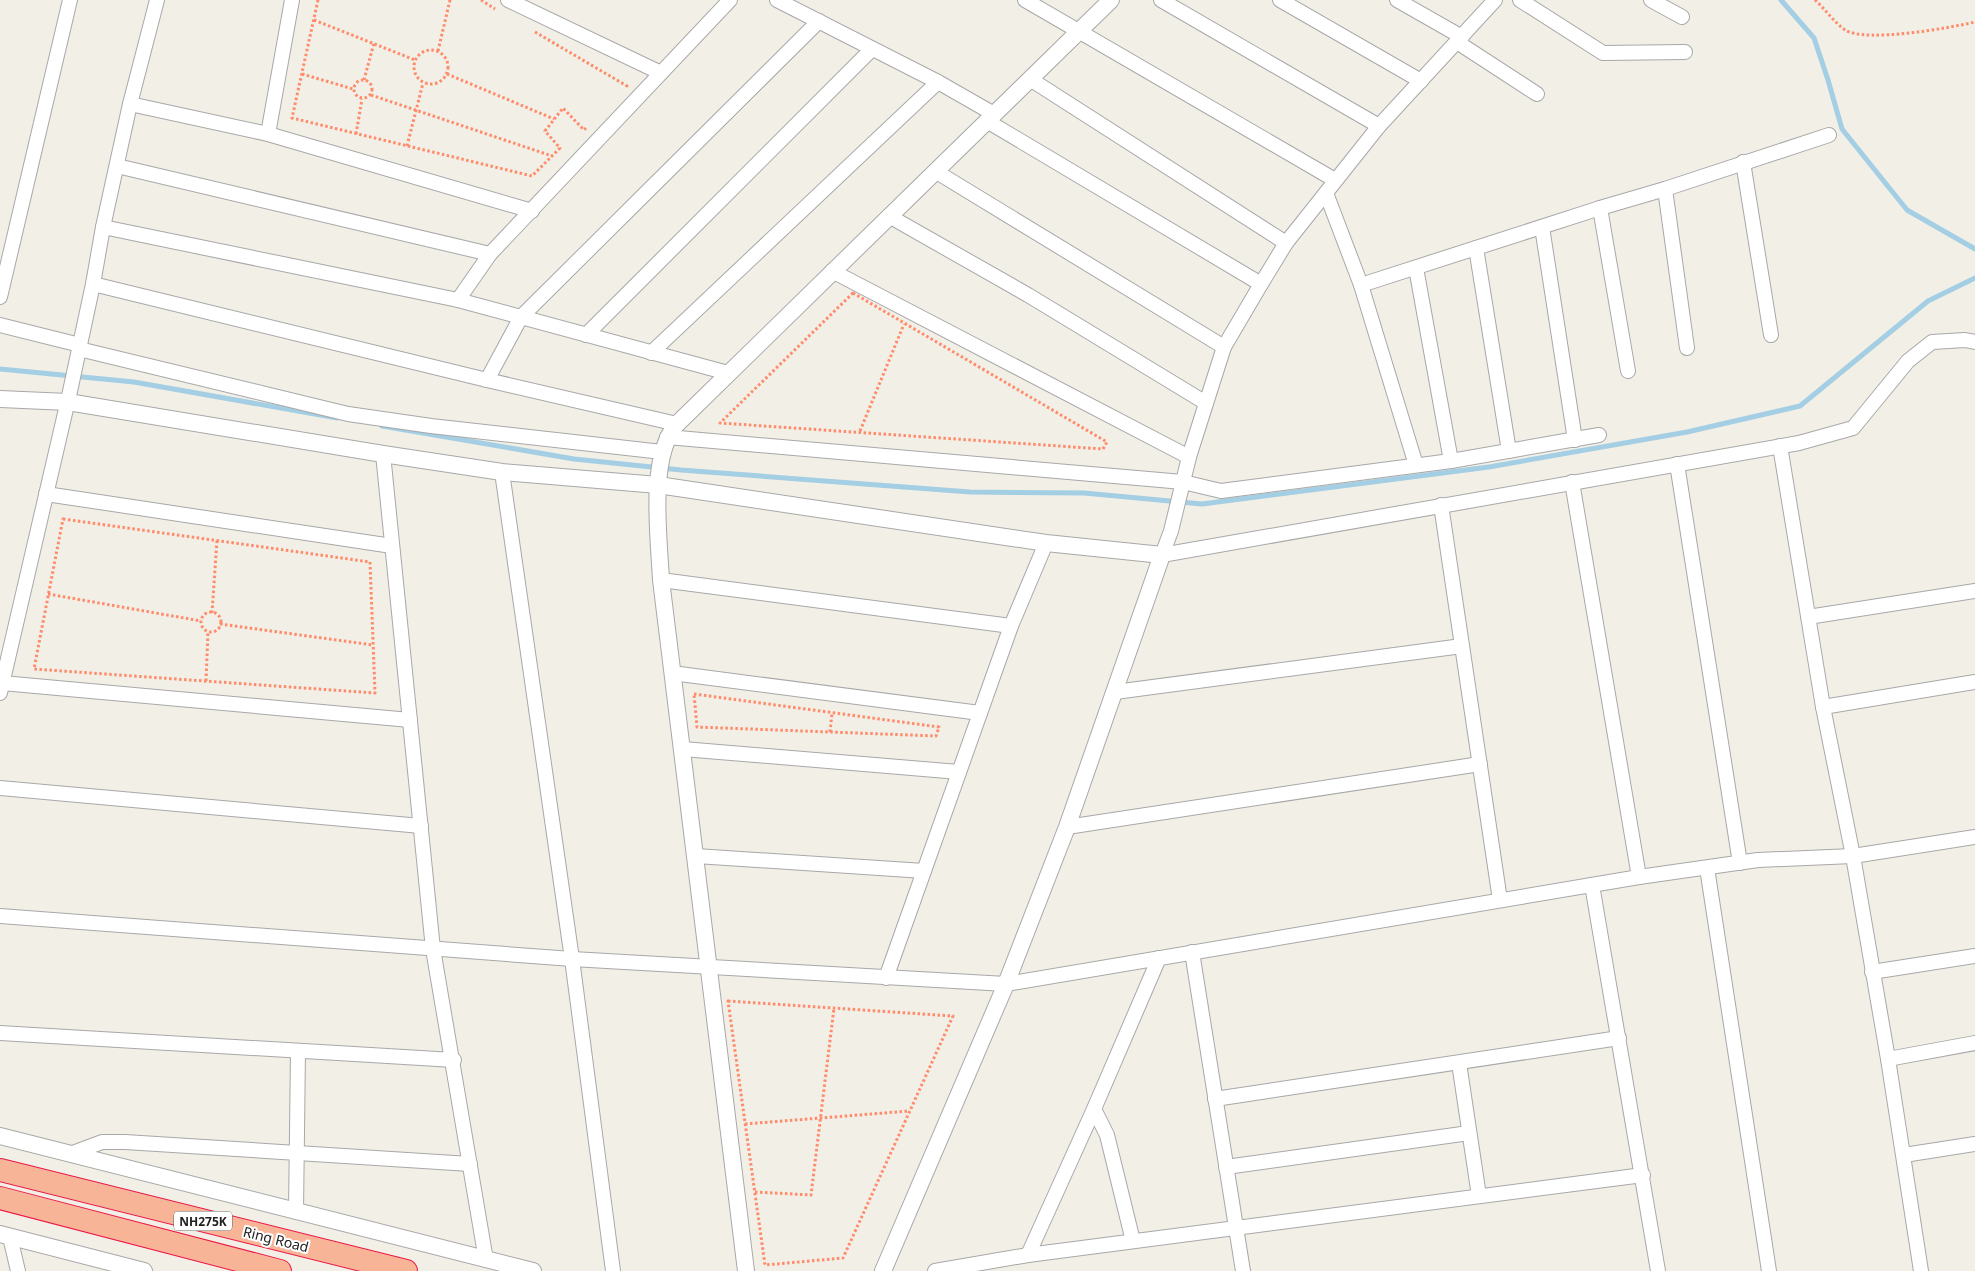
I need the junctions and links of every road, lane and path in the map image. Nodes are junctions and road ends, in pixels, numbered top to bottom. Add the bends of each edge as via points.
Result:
1 (70, 0) edge
2 (158, 0) edge
3 (292, 0) edge
4 (318, 0) edge
5 (450, 0) edge
6 (481, 0) edge
7 (730, 0) edge
8 (777, 0) edge
9 (1025, 0) edge
10 (1111, 0) edge
11 (1161, 0) edge
12 (1280, 0) edge
13 (1396, 0) edge
14 (1494, 0) edge
15 (1520, 0) edge
16 (1652, 0) edge
17 (1815, 0) edge
18 (503, 5) edge
19 (1682, 17) dead end
20 (314, 20) junction
21 (819, 21) junction
22 (1975, 22) edge
23 (532, 30) dead end
24 (1079, 31) junction
25 (1459, 40) junction
26 (374, 44) junction
27 (872, 48) junction
28 (438, 51) junction
29 (1685, 52) dead end
30 (415, 60) junction
31 (661, 73) junction
32 (302, 74) junction
33 (447, 74) junction
34 (1030, 79) junction
35 (364, 80) junction
36 (1421, 81) junction
37 (938, 82) junction
38 (423, 83) junction
39 (353, 88) junction
40 (621, 92) dead end
41 (1537, 94) dead end
42 (371, 95) junction
43 (362, 99) junction
44 (130, 104) junction
45 (416, 110) junction
46 (990, 117) junction
47 (554, 119) junction
48 (590, 124) dead end
49 (1379, 126) junction
50 (268, 134) junction
51 (356, 134) junction
52 (1829, 134) dead end
53 (406, 146) junction
54 (552, 156) junction
55 (1743, 162) junction
56 (116, 166) junction
57 (935, 171) junction
58 (1336, 180) junction
59 (1665, 190) junction
60 (1326, 193) junction
61 (1600, 208) junction
62 (532, 211) junction
63 (889, 216) junction
64 (103, 227) junction
65 (1542, 227) junction
66 (1286, 243) junction
67 (1476, 248) junction
68 (490, 254) junction
69 (1416, 268) junction
70 (832, 272) junction
71 (93, 284) junction
72 (1261, 284) junction
73 (1361, 285) junction
74 (0, 297) edge
75 (458, 300) junction
76 (521, 317) junction
77 (905, 324) junction
78 (0, 325) edge
79 (586, 334) junction
80 (1771, 335) dead end
81 (1975, 342) edge
82 (1224, 347) junction
83 (1687, 348) dead end
84 (79, 350) junction
85 (651, 352) junction
86 (1628, 371) dead end
87 (728, 373) junction
88 (487, 380) junction
89 (0, 399) edge
90 (68, 399) junction
91 (1206, 404) junction
92 (860, 431) junction
93 (1599, 435) dead end
94 (1575, 440) junction
95 (1780, 446) junction
96 (1509, 451) junction
97 (383, 454) junction
98 (664, 455) junction
99 (1189, 457) junction
100 (1450, 461) junction
101 (1677, 464) junction
102 (1416, 466) junction
103 (502, 472) junction
104 (1572, 482) junction
105 (1182, 488) junction
106 (46, 494) junction
107 (1441, 505) junction
108 (217, 540) junction
109 (1046, 543) junction
110 (392, 546) junction
111 (1162, 555) junction
112 (661, 580) junction
113 (1975, 590) edge
114 (48, 594) junction
115 (212, 613) junction
116 (1808, 617) junction
117 (201, 620) junction
118 (220, 624) junction
119 (1012, 626) junction
120 (208, 632) junction
121 (374, 645) junction
122 (1462, 646) junction
123 (672, 673) junction
124 (206, 681) junction
125 (1975, 682) edge
126 (1, 688) edge
127 (1115, 692) junction
128 (694, 694) dead end
129 (1823, 706) junction
130 (832, 713) junction
131 (980, 713) junction
132 (410, 720) junction
133 (696, 727) dead end
134 (830, 732) junction
135 (682, 749) junction
136 (1480, 764) junction
137 (959, 772) junction
138 (0, 788) edge
139 (421, 826) junction
140 (1067, 827) junction
141 (1975, 837) edge
142 (696, 856) junction
143 (1853, 856) junction
144 (1740, 863) junction
145 (1707, 868) junction
146 (924, 871) junction
147 (1639, 877) junction
148 (1592, 885) junction
149 (1500, 900) junction
150 (0, 916) edge
151 (433, 949) junction
152 (1192, 952) junction
153 (1975, 956) edge
154 (1159, 958) junction
155 (572, 959) junction
156 (710, 968) junction
157 (1872, 972) junction
158 (886, 978) junction
159 (1006, 984) junction
160 (728, 1001) dead end
161 (834, 1008) junction
162 (0, 1033) edge
163 (1619, 1038) junction
164 (1975, 1044) edge
165 (298, 1051) junction
166 (1888, 1058) junction
167 (454, 1060) junction
168 (1459, 1063) junction
169 (1215, 1099) junction
170 (1094, 1109) junction
171 (910, 1111) junction
172 (820, 1118) junction
173 (745, 1124) dead end
174 (1469, 1133) junction
175 (0, 1136) edge
176 (1975, 1144) edge
177 (297, 1153) junction
178 (70, 1154) junction
179 (1904, 1155) junction
180 (470, 1164) junction
181 (1226, 1167) junction
182 (0, 1170) edge
183 (1643, 1175) junction
184 (755, 1192) dead end
185 (1478, 1196) junction
186 (0, 1198) edge
187 (296, 1212) junction
188 (1236, 1228) junction
189 (5, 1236) edge
190 (1133, 1241) junction
191 (1028, 1255) junction
192 (486, 1260) junction
193 (765, 1265) dead end
194 (18, 1271) edge
195 (144, 1271) edge
196 (280, 1271) edge
197 (406, 1271) edge
198 (533, 1271) edge
199 (613, 1271) edge
200 (746, 1271) edge
201 (883, 1271) edge
202 (935, 1271) edge
203 (1243, 1271) edge
204 (1658, 1271) edge
205 (1769, 1271) edge
206 (1921, 1271) edge

1 - 74 street
2 - 44 street
3 - 50 street
4 - 20 path
5 - 28 path
6 - 18 path
7 - 31 street
8 - 21 street
9 - 24 street
10 - 24 street
11 - 49 street
12 - 36 street
13 - 25 street
14 - 25 street
15 - 29 street via 1603,53
16 - 19 street
17 - 22 path via 1846,30 1871,36 1950,28
18 - 31 street
20 - 26 path
20 - 32 path
21 - 27 street
21 - 76 street
23 - 40 path via 627,86
24 - 34 street
24 - 58 street
25 - 36 street
25 - 41 street
26 - 30 path
26 - 35 path
27 - 37 street
27 - 79 street
28 - 30 path via 424,51
28 - 33 path via 447,60
30 - 38 path via 414,73
31 - 62 street
32 - 39 path
32 - 51 path via 292,118
33 - 38 path via 437,83
33 - 47 path
34 - 46 street
34 - 66 street
35 - 39 path
35 - 42 path via 372,85
36 - 49 street
37 - 46 street
37 - 85 street
38 - 45 path
39 - 43 path via 354,94
42 - 43 path
42 - 45 path
43 - 51 path
44 - 50 street
44 - 56 street
45 - 53 path
45 - 54 path
46 - 57 street
46 - 72 street
47 - 48 path via 563,108 584,130
47 - 54 path via 545,131 560,148
49 - 58 street
50 - 62 street
51 - 53 path
52 - 55 street
53 - 54 path via 532,176
55 - 59 street
55 - 80 street
56 - 64 street
56 - 68 street
57 - 63 street
57 - 82 street
58 - 60 street
59 - 61 street
59 - 83 street
60 - 66 street
60 - 73 street
61 - 65 street
61 - 86 street
62 - 68 street
63 - 70 street
63 - 91 street via 1028,295
64 - 71 street
64 - 75 street
65 - 67 street
65 - 94 street
66 - 72 street
67 - 69 street
67 - 96 street
68 - 75 street
69 - 73 street
69 - 100 street
70 - 87 street
70 - 99 street
71 - 84 street
71 - 88 street
72 - 82 street
73 - 102 street
75 - 76 street
76 - 79 street
76 - 88 street
77 - 92 path
77 - 92 path via 852,293 720,423
77 - 92 path via 1107,442 1103,449
78 - 84 street
79 - 85 street
81 - 95 street via 1932,342 1908,361 1853,428
82 - 91 street
84 - 90 street
84 - 98 street via 348,414
85 - 87 street
87 - 98 street
88 - 98 street
89 - 90 street
90 - 97 street
90 - 106 street
91 - 99 street
93 - 94 street
94 - 96 street
95 - 101 street
95 - 116 street
96 - 100 street
97 - 103 street
97 - 110 street
98 - 103 street
98 - 105 street
98 - 109 street
98 - 112 street
99 - 105 street
100 - 102 street
101 - 104 street
101 - 144 street
102 - 105 street via 1221,492
103 - 155 street
104 - 107 street
104 - 147 street
105 - 111 street
106 - 110 street
106 - 126 street
107 - 111 street
107 - 122 street
108 - 114 path via 63,519
108 - 115 path
108 - 121 path via 370,562
109 - 111 street
109 - 119 street
110 - 132 street
111 - 127 street
112 - 119 street
112 - 123 street
113 - 116 street
114 - 117 path
114 - 124 path via 34,668
115 - 117 path
115 - 118 path via 217,615
116 - 129 street
117 - 120 path via 201,626
118 - 120 path via 214,632
118 - 121 path
119 - 131 street
120 - 124 path
121 - 124 path via 375,693
122 - 127 street
122 - 136 street
123 - 131 street
123 - 135 street
125 - 129 street
126 - 132 street
127 - 140 street
128 - 130 path
129 - 143 street
130 - 134 path
130 - 134 path via 939,727 936,736
131 - 137 street
132 - 139 street
133 - 134 path
135 - 137 street
135 - 142 street
136 - 140 street
136 - 149 street
137 - 146 street
138 - 139 street
139 - 151 street
140 - 159 street
141 - 143 street
142 - 146 street
142 - 156 street
143 - 144 street
143 - 157 street
144 - 145 street
145 - 147 street
145 - 205 street
146 - 158 street
147 - 148 street
148 - 149 street
148 - 163 street
149 - 152 street
150 - 151 street
151 - 155 street
151 - 167 street
152 - 154 street
152 - 169 street
153 - 157 street
154 - 159 street
154 - 170 street
155 - 156 street
155 - 199 street
156 - 158 street
156 - 200 street
157 - 166 street
158 - 159 street
159 - 201 street
160 - 161 path
161 - 171 path via 953,1016
161 - 172 path
162 - 165 street
163 - 168 street
163 - 183 street
164 - 166 street
165 - 167 street
165 - 177 street
166 - 179 street
167 - 180 street
168 - 169 street
168 - 174 street
169 - 181 street
170 - 190 street via 1106,1135
170 - 191 street
171 - 172 path
171 - 193 path via 843,1258
172 - 173 path
172 - 184 path via 811,1195
174 - 181 street
174 - 185 street
175 - 178 street
176 - 179 street
177 - 178 street via 102,1142
177 - 180 street
177 - 187 street
178 - 187 street
179 - 206 street
180 - 192 street
181 - 188 street
182 - 197 highway, Ring Road / NH275K
183 - 185 street
183 - 204 street
185 - 188 street
186 - 196 highway, NH275K
187 - 192 street
188 - 190 street
188 - 203 street
189 - 194 street
189 - 195 street
190 - 191 street
191 - 202 street
192 - 198 street

